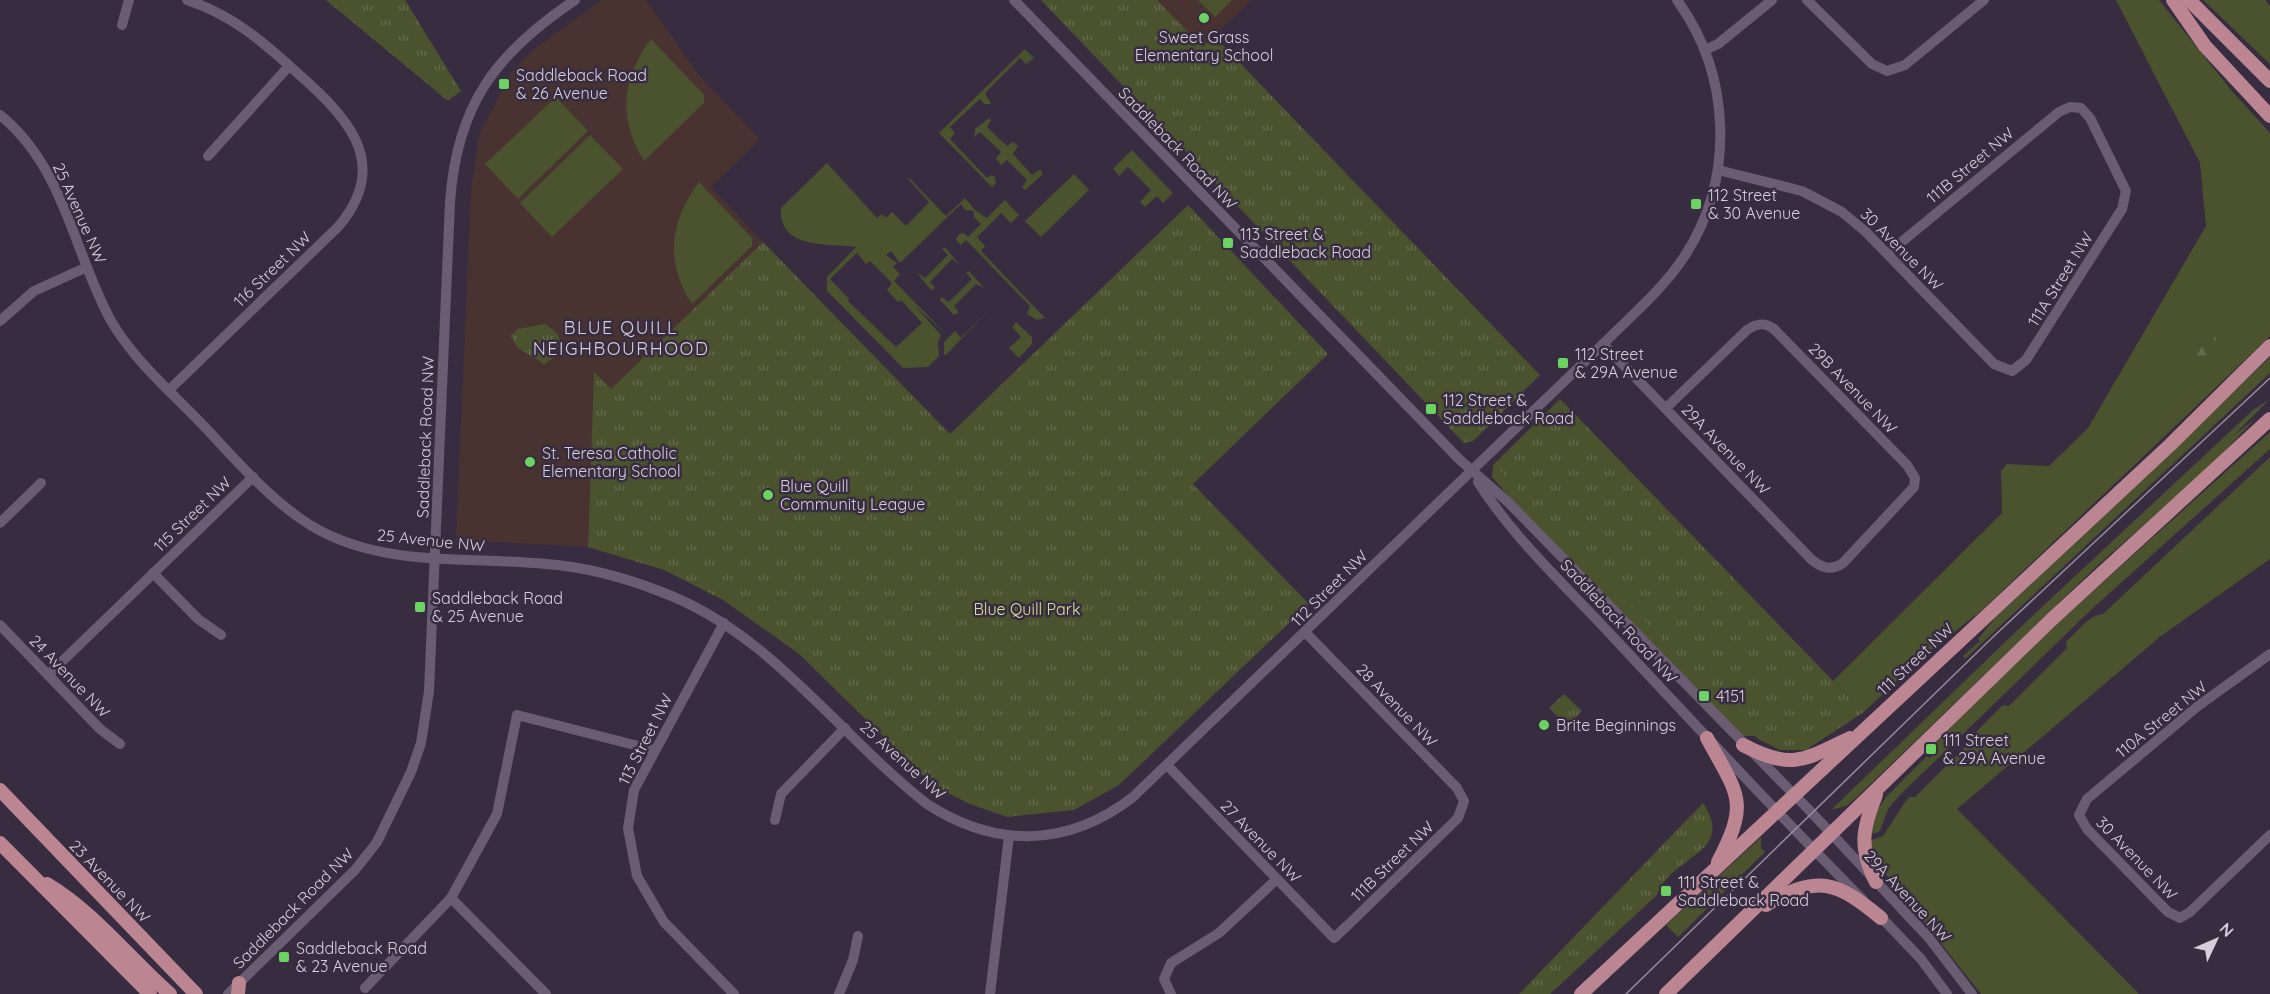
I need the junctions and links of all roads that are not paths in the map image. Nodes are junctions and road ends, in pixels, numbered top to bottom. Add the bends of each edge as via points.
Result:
1 (129, 0) edge
2 (187, 0) edge
3 (575, 0) edge
4 (1014, 0) edge
5 (1677, 0) edge
6 (1772, 0) edge
7 (1807, 0) edge
8 (1984, 0) edge
9 (2173, 0) edge
10 (2189, 0) edge
11 (122, 25) dead end
12 (1705, 50) junction
13 (290, 66) junction
14 (2270, 81) edge
15 (2076, 106) joint
16 (0, 115) edge
17 (2270, 116) edge
18 (208, 156) dead end
19 (1718, 170) junction
20 (1887, 254) junction
21 (87, 267) junction
22 (0, 321) edge
23 (1603, 344) junction
24 (2270, 346) edge
25 (2012, 371) joint
26 (169, 390) junction
27 (1666, 408) junction
28 (2270, 419) edge
29 (1471, 471) junction
30 (253, 477) junction
31 (41, 483) dead end
32 (0, 523) edge
33 (435, 558) junction
34 (1831, 568) joint
35 (153, 573) junction
36 (724, 623) junction
37 (0, 625) edge
38 (1305, 632) junction
39 (220, 634) dead end
40 (2270, 654) edge
41 (48, 675) junction
42 (845, 728) junction
43 (1860, 734) junction
44 (1707, 738) junction
45 (120, 744) dead end
46 (1743, 745) junction
47 (654, 750) junction
48 (1167, 765) junction
49 (1879, 788) junction
50 (0, 790) edge
51 (1794, 796) junction
52 (1464, 801) joint
53 (1778, 811) junction
54 (2079, 815) joint
55 (775, 820) dead end
56 (1832, 834) junction
57 (2270, 835) edge
58 (1009, 836) junction
59 (0, 843) edge
60 (1815, 850) junction
61 (1714, 870) junction
62 (30, 874) junction
63 (1277, 879) junction
64 (1876, 882) junction
65 (451, 898) junction
66 (1746, 917) junction
67 (1881, 918) junction
68 (858, 936) dead end
69 (1334, 938) joint
70 (365, 988) dead end
71 (239, 989) edge
72 (150, 994) edge
73 (170, 994) edge
74 (196, 994) edge
75 (228, 994) edge
76 (546, 994) edge
77 (734, 994) edge
78 (839, 994) edge
79 (990, 994) edge
80 (1171, 994) edge
81 (1581, 994) edge
82 (1666, 994) edge
83 (1947, 994) edge
84 (1972, 994) edge

1 - 11 street
2 - 13 street via 231,19
3 - 33 street, Saddleback Road NW via 526,36 493,71 475,103 455,159
4 - 29 street, Saddleback Road NW
5 - 12 street, 112 Street NW
6 - 12 street
7 - 8 street via 1872,64 1887,71 1905,64
9 - 17 main road via 2205,46
10 - 14 main road
12 - 19 street, 112 Street NW via 1720,114
13 - 18 street
13 - 26 street, 116 Street NW via 342,115 355,137 360,186 345,219
15 - 20 street, 111B Street NW via 2059,112
15 - 25 street, 111A Street NW via 2090,118 2122,180 2124,205 2026,360
16 - 21 street, 25 Avenue NW via 19,132 44,166
19 - 20 street, 30 Avenue NW via 1815,196 1854,221
19 - 23 street, 112 Street NW via 1706,215 1683,259
20 - 25 street, 30 Avenue NW via 1994,364
21 - 22 street via 34,291
21 - 26 street, 25 Avenue NW via 116,329
23 - 27 street, 29A Avenue NW
23 - 29 street, 112 Street NW
24 - 43 main road, 111 Street NW via 2170,445
26 - 30 street, 25 Avenue NW
27 - 34 street, 29A Avenue NW via 1812,560
27 - 34 street, 29B Avenue NW via 1747,330 1761,324 1783,337 1914,474 1915,482 1908,496 1843,563
28 - 49 main road via 2051,620
29 - 38 street, 112 Street NW
29 - 44 street, Saddleback Road NW via 1496,510
29 - 46 street, Saddleback Road NW via 1509,503
30 - 33 street, 25 Avenue NW via 288,510 335,538 378,551
30 - 35 street, 115 Street NW
31 - 32 street
33 - 36 street, 25 Avenue NW via 543,563 601,572 674,596
33 - 71 street, Saddleback Road NW via 428,702 421,743 403,794 361,863
35 - 39 street, 115 Street NW via 198,619
35 - 41 street, 115 Street NW
36 - 42 street, 25 Avenue NW via 782,667
36 - 47 street, 113 Street NW
37 - 41 street, 24 Avenue NW
38 - 48 street, 112 Street NW
38 - 52 street, 28 Avenue NW via 1457,788
40 - 54 street, 110A Street NW via 2183,718 2087,799
41 - 45 street, 24 Avenue NW via 104,733
42 - 55 street, 25 Avenue NW via 781,794
42 - 58 street, 25 Avenue NW via 927,804 965,825
43 - 46 main road via 1804,760 1763,756
43 - 51 main road, 111 Street NW
44 - 53 street, Saddleback Road NW
44 - 61 main road via 1738,797 1735,825
46 - 51 street, Saddleback Road NW
47 - 65 street via 517,715 496,814
47 - 77 street, 113 Street NW via 634,790 628,828 637,876 664,922
48 - 58 street, 112 Street NW via 1133,797 1094,822 1050,835
48 - 63 street, 27 Avenue NW
49 - 56 main road
49 - 64 main road via 1866,819 1864,838 1866,860
50 - 74 main road, 23 Avenue NW
51 - 53 main road, 111 Street NW
51 - 56 street, 29A Avenue NW
52 - 69 street, 111B Street NW via 1458,818
53 - 60 street, 29A Avenue NW
53 - 61 main road, 111 Street NW
54 - 57 street, 30 Avenue NW via 2087,829 2177,917 2190,912
56 - 60 main road
56 - 64 street, 29A Avenue NW
58 - 79 street
59 - 62 main road
60 - 66 main road
60 - 67 street, 29A Avenue NW
61 - 81 main road, 111 Street NW
62 - 72 main road
62 - 73 main road via 72,898
63 - 69 street, 27 Avenue NW
63 - 80 street via 1219,933 1171,963 1164,974
64 - 84 street, 29A Avenue NW via 1929,938
65 - 70 street
65 - 76 street
66 - 67 main road via 1788,892 1816,885 1848,894
66 - 82 main road
67 - 83 street, 29A Avenue NW via 1921,959
68 - 78 street via 854,960
71 - 75 street, Saddleback Road NW

